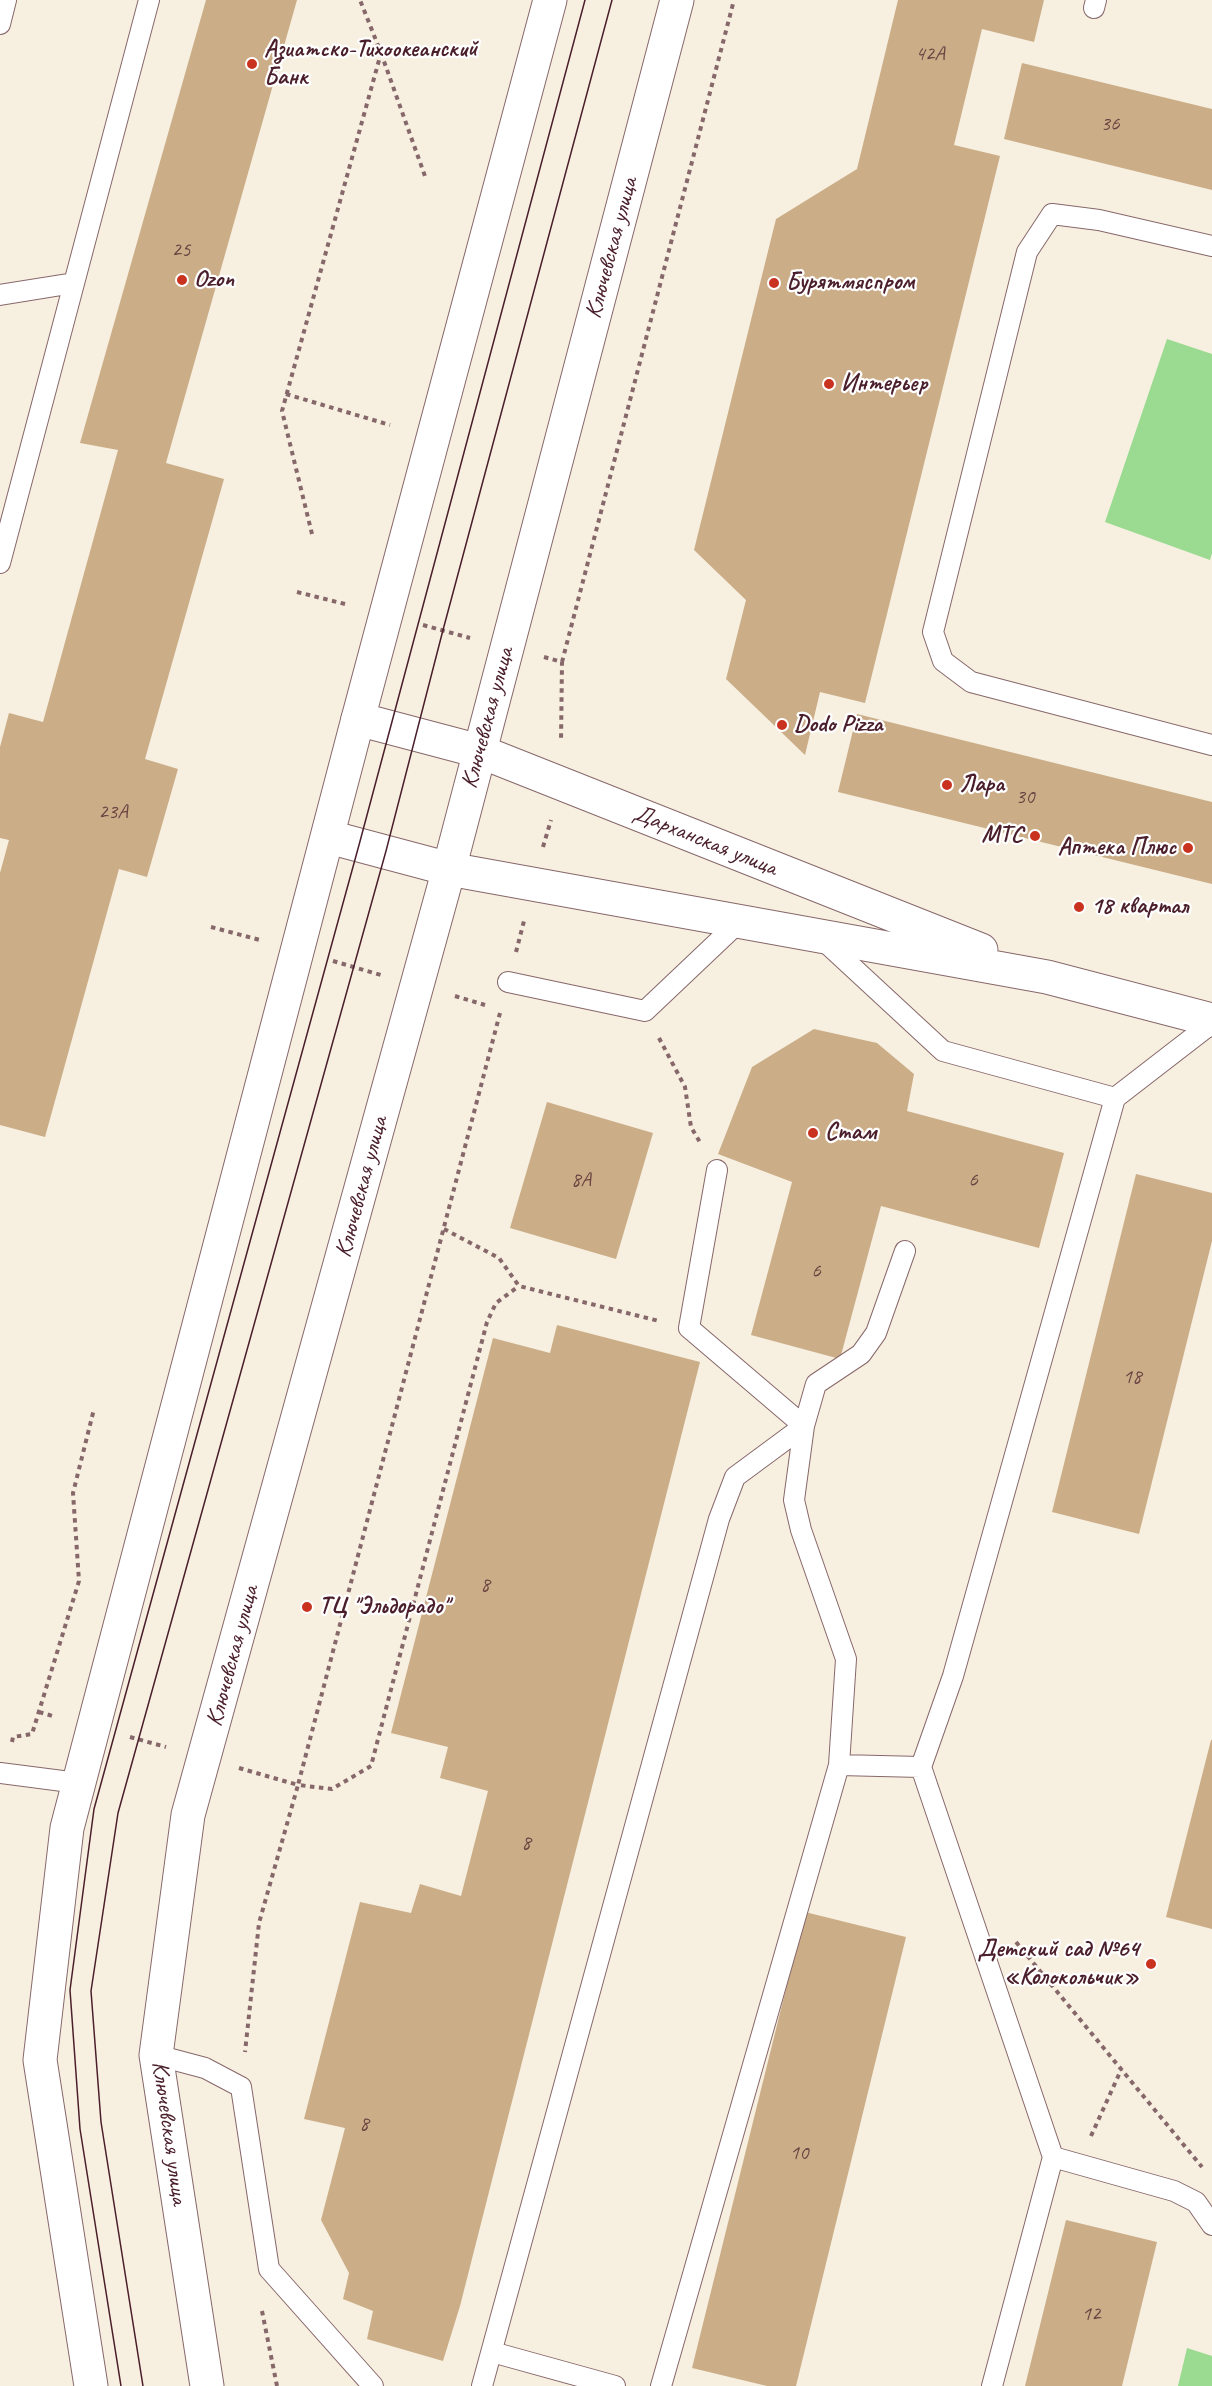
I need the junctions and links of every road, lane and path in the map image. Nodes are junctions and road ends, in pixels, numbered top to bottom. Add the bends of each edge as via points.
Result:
1 (6, 0) edge
2 (149, 0) edge
3 (360, 0) edge
4 (550, 0) edge
5 (677, 0) edge
6 (734, 0) edge
7 (0, 24) edge
8 (381, 53) junction
9 (426, 179) dead end
10 (1212, 246) edge
11 (74, 283) junction
12 (0, 295) edge
13 (286, 394) junction
14 (390, 425) dead end
15 (312, 534) dead end
16 (0, 563) edge
17 (562, 662) dead end
18 (358, 719) junction
19 (1212, 745) edge
20 (479, 751) junction
21 (329, 837) junction
22 (449, 868) junction
23 (740, 921) junction
24 (211, 927) dead end
25 (819, 936) junction
26 (298, 951) junction
27 (1047, 977) junction
28 (507, 982) joint
29 (417, 985) junction
30 (501, 1010) junction
31 (645, 1011) junction
32 (1212, 1021) edge
33 (1114, 1098) junction
34 (717, 1170) joint
35 (443, 1229) junction
36 (905, 1251) dead end
37 (519, 1286) junction
38 (689, 1328) junction
39 (94, 1408) dead end
40 (804, 1426) junction
41 (839, 1765) junction
42 (921, 1767) junction
43 (2, 1773) edge
44 (78, 1782) junction
45 (1008, 1933) dead end
46 (156, 2055) junction
47 (1121, 2070) junction
48 (1053, 2157) junction
49 (1079, 2164) junction
50 (1204, 2170) dead end
51 (1212, 2225) edge
52 (268, 2269) junction
53 (492, 2352) junction
54 (91, 2386) edge
55 (207, 2386) edge
56 (277, 2386) edge
57 (373, 2386) edge
58 (482, 2386) edge
59 (615, 2386) edge
60 (662, 2386) edge
61 (992, 2386) edge

1 - 7 lane
2 - 11 lane
3 - 8 path
4 - 18 main road
5 - 20 main road, Ключевская улица
6 - 17 path
8 - 9 path
8 - 13 path
10 - 19 lane via 1099,220 1052,214 1027,252 933,632 943,661 970,682
11 - 12 lane
11 - 16 lane
13 - 14 path
13 - 15 path via 282,411
18 - 20 main road, Дарханская улица
18 - 21 main road
20 - 22 main road, Ключевская улица
20 - 27 main road, Дарханская улица
21 - 22 main road, Дарханская улица
21 - 26 main road
22 - 23 main road, Дарханская улица
22 - 29 main road, Ключевская улица
23 - 25 main road, Дарханская улица
23 - 31 lane
24 - 26 path
25 - 27 main road, Дарханская улица
25 - 33 lane via 943,1051
26 - 29 path
26 - 44 main road
27 - 32 main road, Дарханская улица
28 - 30 path
28 - 31 lane
29 - 30 path
29 - 46 main road, Ключевская улица via 188,1815
30 - 35 path
31 - 34 path via 685,1086 691,1127
32 - 33 lane
33 - 42 lane via 953,1676
34 - 38 lane
35 - 37 path via 499,1258
35 - 37 path via 298,1785 332,1789 372,1766 487,1322 496,1303
36 - 40 lane via 876,1333 861,1354 816,1384
37 - 38 path
38 - 40 lane
39 - 43 path via 73,1493 79,1581 33,1734 13,1737
40 - 41 lane via 794,1500 846,1659
40 - 53 lane via 735,1477 719,1519
41 - 42 lane
41 - 60 lane
42 - 48 lane
43 - 44 lane
44 - 54 main road via 67,1828 40,2060
45 - 47 path
46 - 52 lane via 205,2068 241,2087
46 - 55 main road, Ключевская улица
47 - 49 path
47 - 50 path
48 - 49 lane
48 - 61 lane
49 - 51 lane via 1174,2191 1196,2202
52 - 56 path via 260,2302
52 - 57 lane
53 - 58 lane
53 - 59 lane

